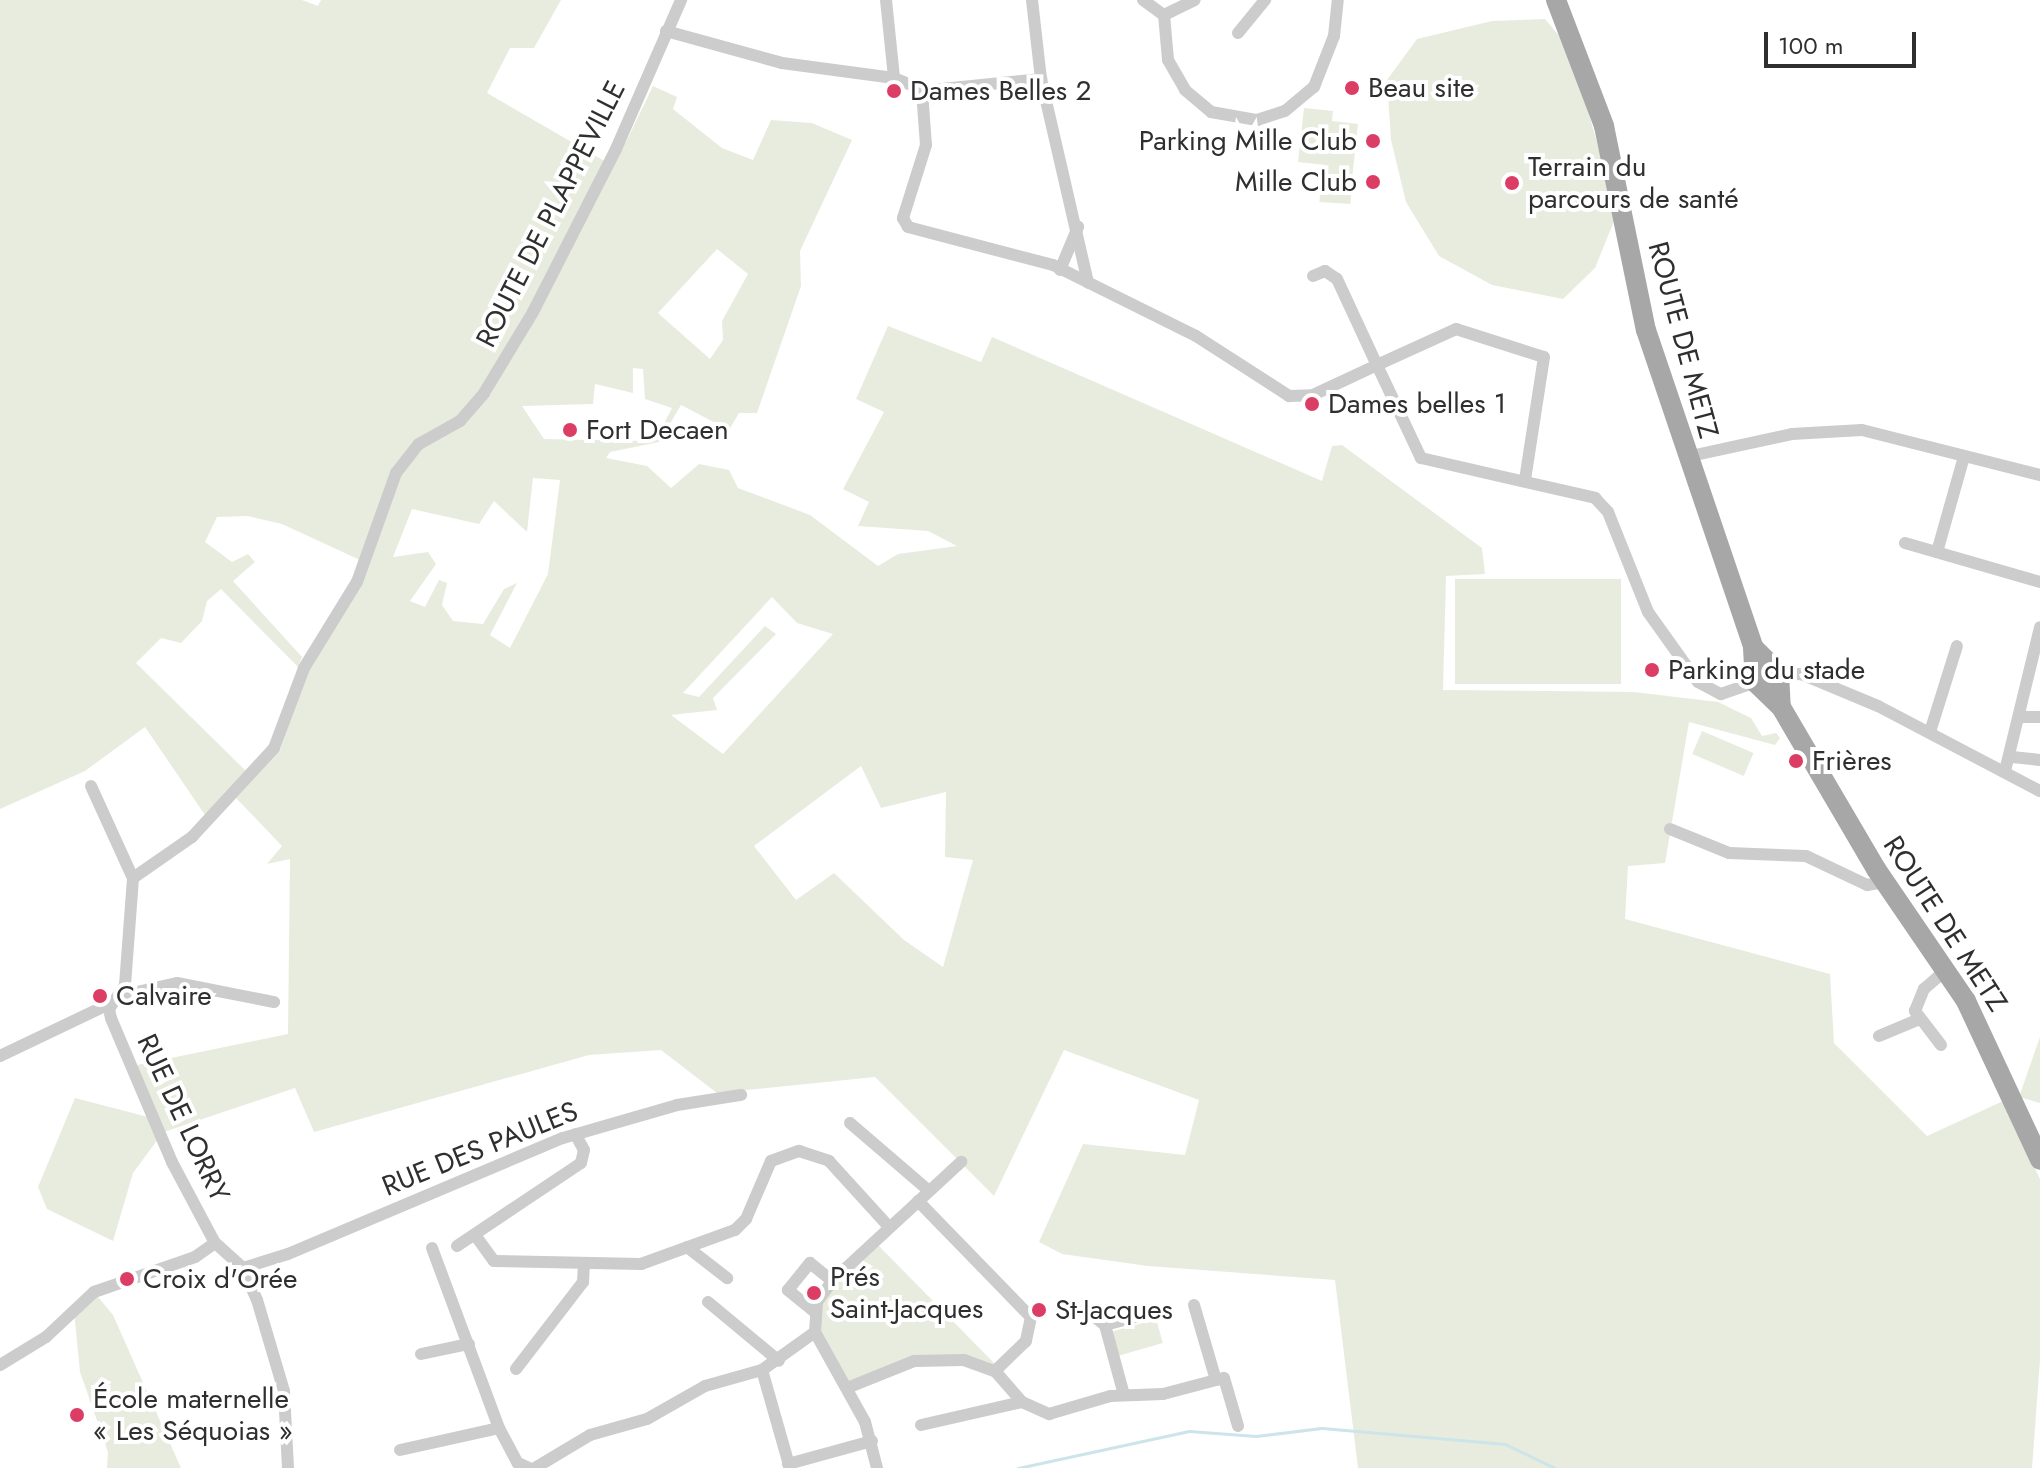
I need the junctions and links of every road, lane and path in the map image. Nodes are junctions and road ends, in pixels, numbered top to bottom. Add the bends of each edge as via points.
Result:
1 (681, 0) edge
2 (886, 0) edge
3 (1032, 0) edge
4 (1143, 0) edge
5 (1195, 0) edge
6 (1265, 0) edge
7 (1338, 0) edge
8 (1556, 0) edge
9 (1164, 15) junction
10 (666, 31) junction
11 (1238, 33) dead end
12 (894, 78) junction
13 (1041, 79) junction
14 (922, 91) junction
15 (1078, 227) junction
16 (1060, 270) junction
17 (1313, 276) dead end
18 (1088, 283) junction
19 (1377, 365) junction
20 (1686, 457) junction
21 (1963, 460) dead end
22 (2040, 475) edge
23 (1525, 480) junction
24 (1905, 543) dead end
25 (1937, 552) junction
26 (2040, 582) edge
27 (2040, 627) edge
28 (1957, 646) dead end
29 (1767, 677) junction
30 (2022, 717) junction
31 (2040, 717) edge
32 (1930, 732) junction
33 (2012, 757) junction
34 (2040, 760) edge
35 (2005, 771) junction
36 (91, 786) dead end
37 (2040, 791) edge
38 (1670, 829) dead end
39 (133, 878) junction
40 (1885, 882) junction
41 (1946, 970) junction
42 (116, 999) junction
43 (274, 1002) dead end
44 (1917, 1020) junction
45 (1879, 1036) dead end
46 (1941, 1045) dead end
47 (0, 1056) edge
48 (741, 1095) dead end
49 (850, 1123) dead end
50 (575, 1134) junction
51 (2040, 1160) edge
52 (961, 1162) dead end
53 (929, 1191) junction
54 (918, 1201) junction
55 (889, 1227) junction
56 (475, 1235) junction
57 (215, 1243) junction
58 (457, 1246) dead end
59 (687, 1247) junction
60 (432, 1248) dead end
61 (584, 1264) junction
62 (243, 1268) junction
63 (727, 1278) dead end
64 (832, 1281) junction
65 (708, 1302) dead end
66 (1194, 1305) dead end
67 (1085, 1309) dead end
68 (815, 1312) junction
69 (1150, 1313) dead end
70 (1105, 1325) junction
71 (815, 1332) junction
72 (469, 1344) junction
73 (421, 1354) dead end
74 (779, 1361) junction
75 (0, 1365) edge
76 (516, 1369) dead end
77 (762, 1370) junction
78 (995, 1371) junction
79 (1216, 1380) junction
80 (847, 1388) junction
81 (1124, 1395) junction
82 (1022, 1402) junction
83 (921, 1425) dead end
84 (1238, 1426) dead end
85 (499, 1428) junction
86 (872, 1441) junction
87 (400, 1450) dead end
88 (789, 1466) edge
89 (288, 1468) edge
90 (529, 1468) edge
91 (535, 1468) edge
92 (877, 1468) edge

1 - 10 street, ROUTE DE PLAPPEVILLE
2 - 12 street
3 - 13 street
4 - 9 street
5 - 9 street
6 - 11 street
7 - 9 street via 1334,36 1314,87 1285,111 1257,120 1211,112 1185,90 1168,60
8 - 20 main road, ROUTE DE METZ via 1604,126 1646,330
10 - 12 street via 782,63
10 - 39 street, ROUTE DE PLAPPEVILLE via 620,140 533,312 473,408 408,454 396,473 357,582 304,668 274,748 192,837
12 - 14 street
13 - 14 street
13 - 15 street
14 - 16 street via 926,145 904,223
15 - 16 street
15 - 18 street
16 - 18 street
17 - 19 street via 1325,271 1337,279
18 - 19 street via 1196,336 1289,396 1313,395
19 - 23 street via 1421,458
19 - 23 street via 1456,329 1544,357
20 - 22 street via 1792,434 1862,430
20 - 29 main road, ROUTE DE METZ
21 - 25 street
23 - 29 street via 1587,494 1602,504 1648,612 1704,688 1721,694
24 - 25 street
25 - 26 street
27 - 30 street
28 - 32 street
29 - 32 street via 1801,674
29 - 40 main road, ROUTE DE METZ
30 - 31 street
30 - 33 street
32 - 35 street
33 - 34 street
33 - 35 street
35 - 37 street
36 - 39 street
38 - 40 street via 1698,845 1729,853 1806,856 1867,885
39 - 42 street, RUE DE LORRY via 127,971
40 - 41 main road, ROUTE DE METZ
41 - 44 street via 1918,1000
41 - 51 main road, ROUTE DE METZ
42 - 43 street via 177,983
42 - 47 street
42 - 57 street, RUE DE LORRY via 111,1018 172,1162
44 - 45 street
44 - 46 street
48 - 50 street, RUE DES PAULES via 677,1105
49 - 53 street
50 - 56 street via 584,1150 581,1163
50 - 62 street, RUE DES PAULES
52 - 53 street
53 - 54 street
54 - 55 street
54 - 78 street via 1031,1317 1026,1341
55 - 59 street via 829,1161 799,1151 771,1161 746,1219 735,1230
55 - 64 street
56 - 58 street
56 - 61 street via 494,1261
57 - 62 street, RUE DE LORRY
57 - 75 street via 195,1257 94,1292 46,1337
59 - 61 street via 641,1264
59 - 63 street
60 - 72 street
61 - 76 street via 583,1282
62 - 89 street via 284,1391
64 - 68 street
64 - 68 street via 810,1263 788,1290
65 - 74 street
66 - 79 street
67 - 70 street
68 - 71 street
69 - 70 street
70 - 81 street
71 - 74 street
71 - 80 street
72 - 73 street
72 - 85 street
74 - 77 street
77 - 88 street
77 - 91 street via 705,1386 647,1419 590,1435
78 - 80 street via 964,1360 924,1360
78 - 82 street
79 - 81 street via 1163,1394
79 - 84 street via 1224,1378
80 - 86 street
81 - 82 street via 1049,1414
82 - 83 street
85 - 87 street
85 - 90 street via 518,1463
86 - 88 street
86 - 92 street

